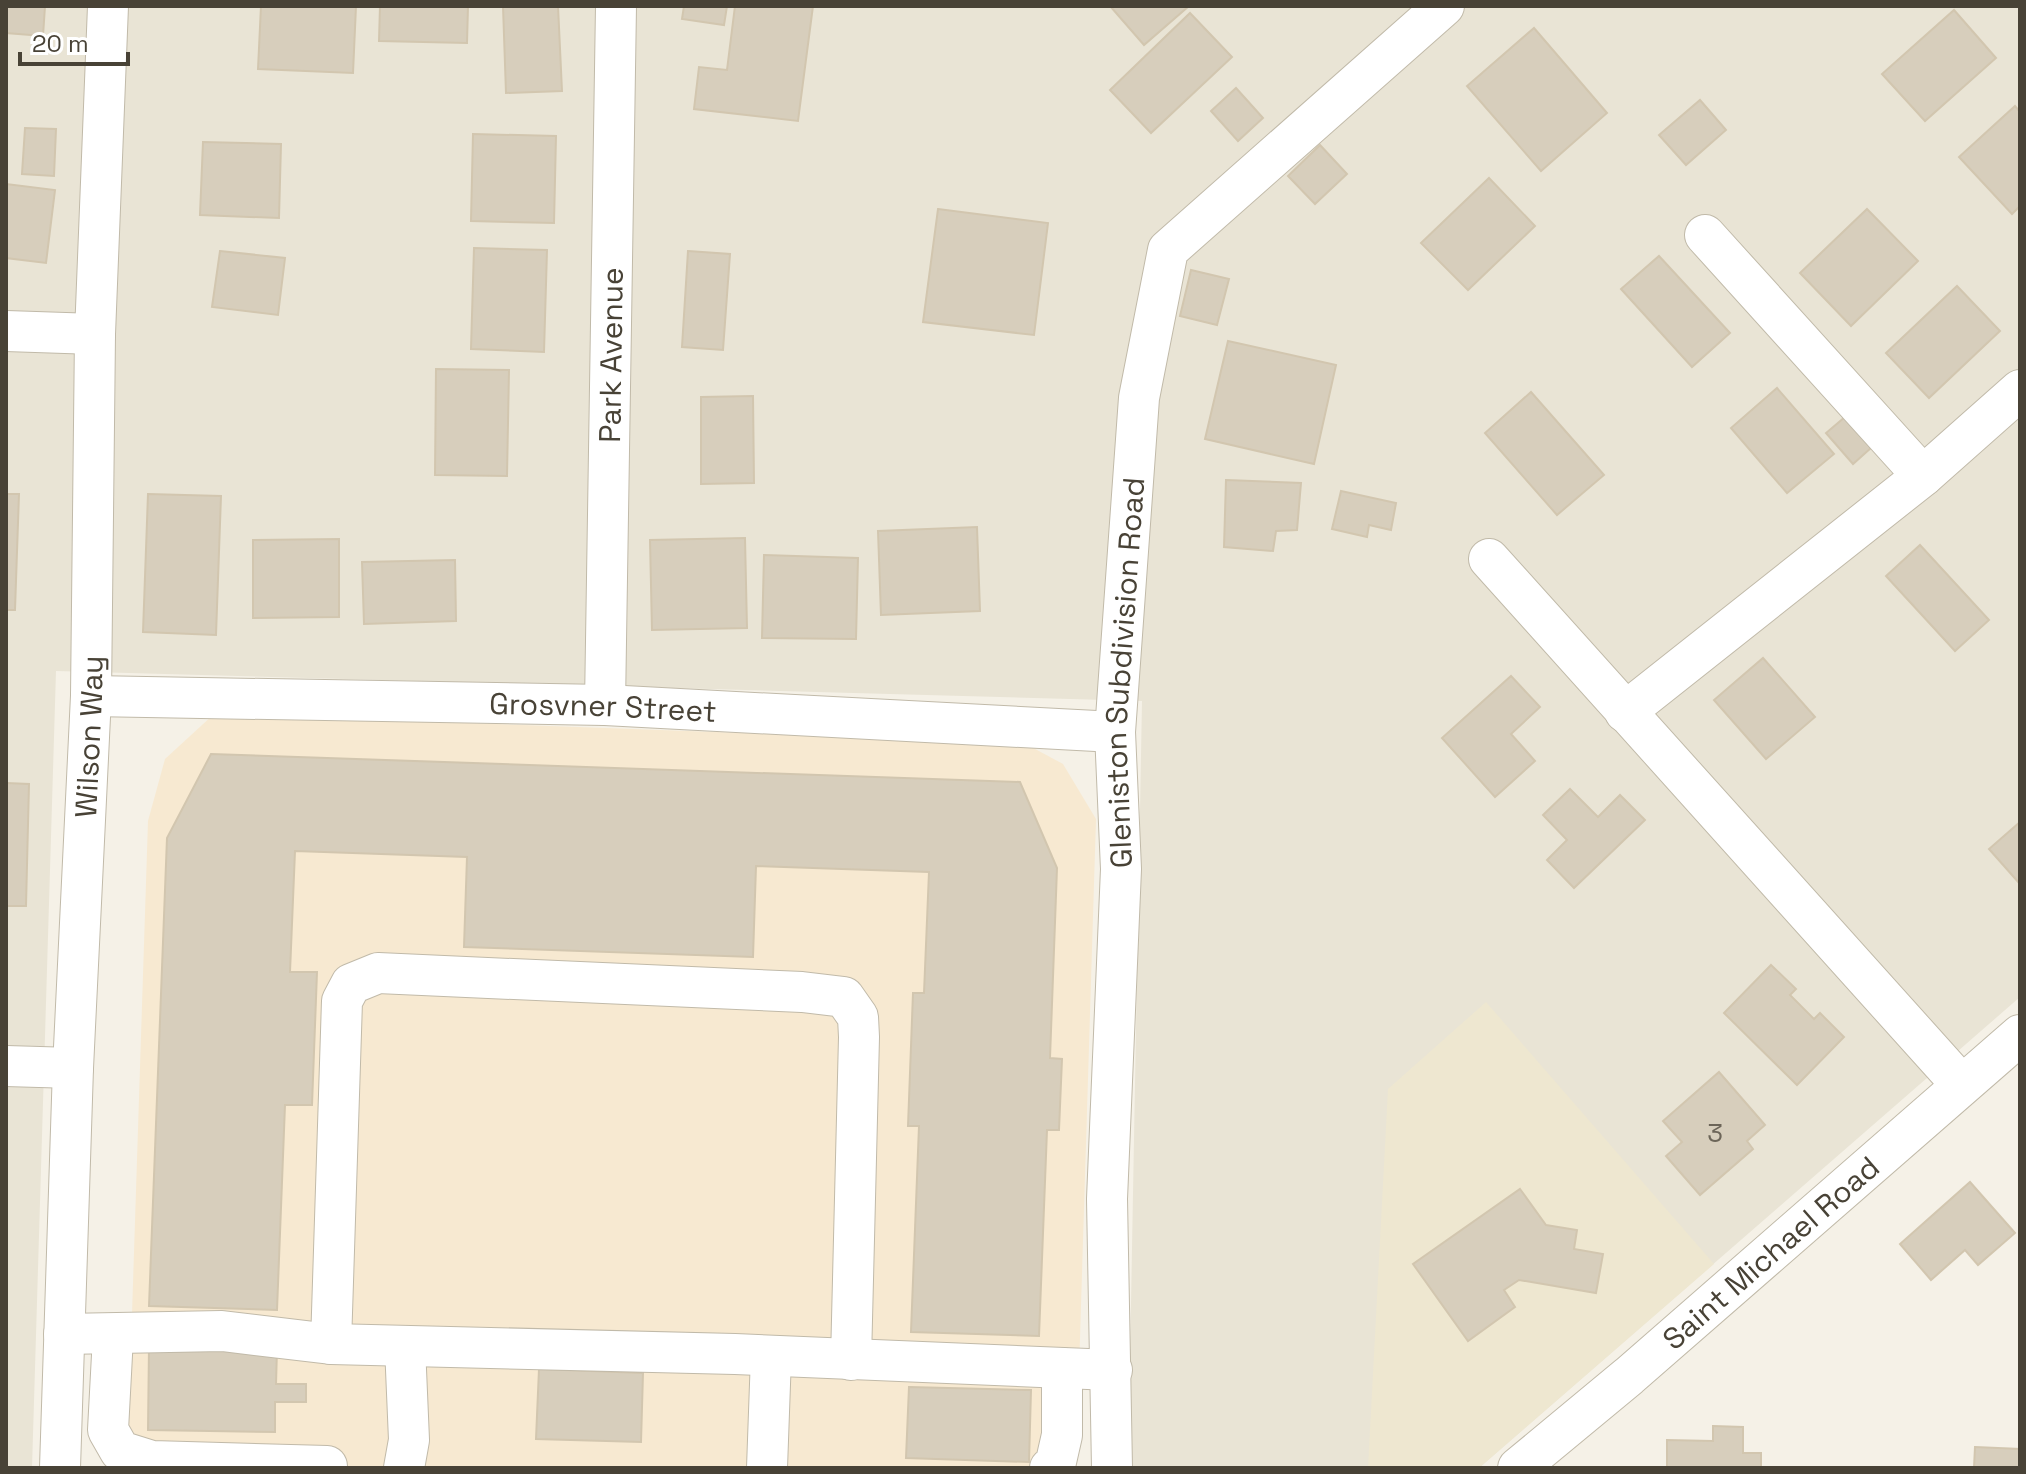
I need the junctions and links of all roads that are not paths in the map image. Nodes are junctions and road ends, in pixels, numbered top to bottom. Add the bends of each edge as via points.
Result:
1 (108, 6) edge
2 (616, 6) edge
3 (1444, 6) edge
4 (1705, 235) dead end
5 (6, 331) edge
6 (95, 334) junction
7 (2020, 390) edge
8 (1923, 476) junction
9 (1489, 559) dead end
10 (91, 696) junction
11 (605, 705) junction
12 (1625, 712) junction
13 (1115, 732) junction
14 (2020, 1035) edge
15 (6, 1066) edge
16 (73, 1068) junction
17 (1960, 1083) junction
18 (64, 1334) junction
19 (113, 1336) junction
20 (331, 1344) junction
21 (405, 1346) junction
22 (771, 1356) junction
23 (851, 1360) junction
24 (1062, 1368) junction
25 (1112, 1370) junction
26 (327, 1466) dead end
27 (60, 1468) edge
28 (404, 1468) edge
29 (767, 1468) edge
30 (1050, 1468) edge
31 (1112, 1468) edge
32 (1518, 1468) edge

1 - 6 street, Wilson Way
2 - 11 street, Park Avenue
3 - 13 street, Gleniston Subdivision Road via 1168,250 1139,398
4 - 8 street
5 - 6 street
6 - 10 street, Wilson Way
7 - 8 street
8 - 12 street
9 - 12 street
10 - 11 street, Grosvner Street
10 - 16 street, Wilson Way
11 - 13 street, Grosvner Street
12 - 17 street
13 - 25 street, Gleniston Subdivision Road via 1121,869 1107,1199
14 - 17 street, Saint Michael Road
15 - 16 street
16 - 18 street, Wilson Way
17 - 32 street, Saint Michael Road
18 - 19 street
18 - 27 street, Wilson Way
19 - 20 street via 222,1331
19 - 26 street via 108,1430 120,1451 152,1461
20 - 21 street
20 - 23 street via 342,1001 351,984 378,973 844,997 858,1017 859,1037
21 - 22 street
21 - 28 street via 409,1440
22 - 23 street
22 - 29 street
23 - 24 street
24 - 25 street
24 - 30 street via 1062,1435 1055,1466
25 - 31 street, Gleniston Subdivision Road

